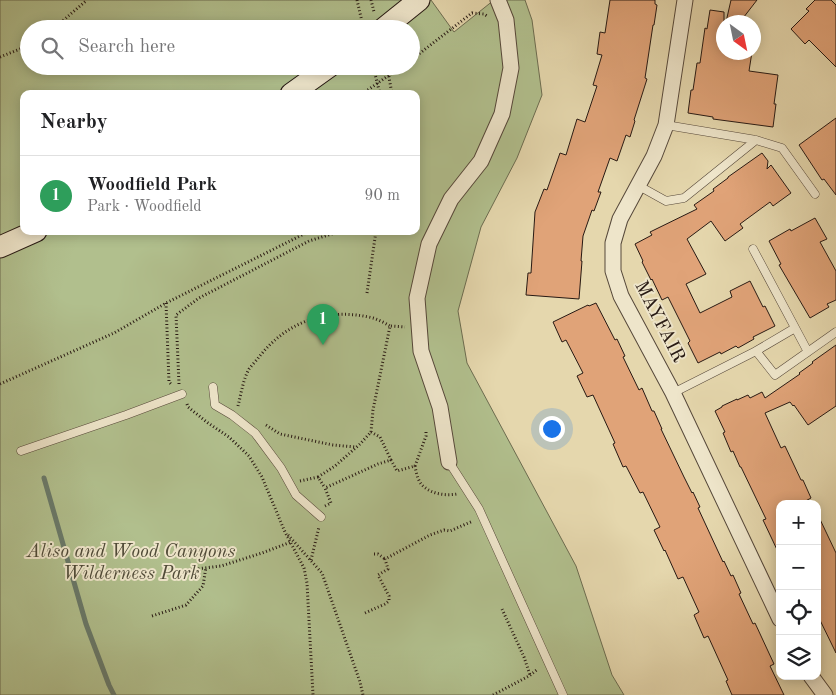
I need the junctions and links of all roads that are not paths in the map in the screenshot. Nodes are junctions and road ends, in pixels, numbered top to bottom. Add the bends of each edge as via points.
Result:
1 (419, 0) edge
2 (498, 0) edge
3 (685, 0) edge
4 (394, 20) edge
5 (317, 75) edge
6 (297, 90) edge
7 (666, 125) junction
8 (756, 140) junction
9 (639, 186) junction
10 (815, 194) dead end
11 (27, 235) edge
12 (0, 247) edge
13 (753, 249) dead end
14 (795, 328) junction
15 (836, 332) edge
16 (756, 351) junction
17 (808, 352) junction
18 (213, 387) dead end
19 (673, 393) junction
20 (182, 394) road end
21 (21, 451) dead end
22 (450, 462) joint
23 (321, 517) road end
24 (776, 611) edge
25 (814, 680) edge
26 (563, 695) edge
27 (825, 695) edge

1 - 4 main road
2 - 22 street via 506,20 511,68 502,114 481,161 451,199 428,244 417,298 421,351 440,407
3 - 7 street, MAYFAIR
5 - 6 main road
7 - 8 lane
7 - 9 street, MAYFAIR
8 - 9 lane via 684,198 666,201
8 - 10 lane via 782,148
9 - 19 street, MAYFAIR via 620,219 613,242 613,271 621,296
11 - 12 main road
13 - 14 lane
14 - 16 lane
14 - 17 lane
15 - 17 lane
16 - 17 lane via 775,375
16 - 19 lane
18 - 23 lane via 216,405 255,433 296,495
19 - 24 street, MAYFAIR
20 - 21 lane
22 - 26 lane via 480,509
25 - 27 street

